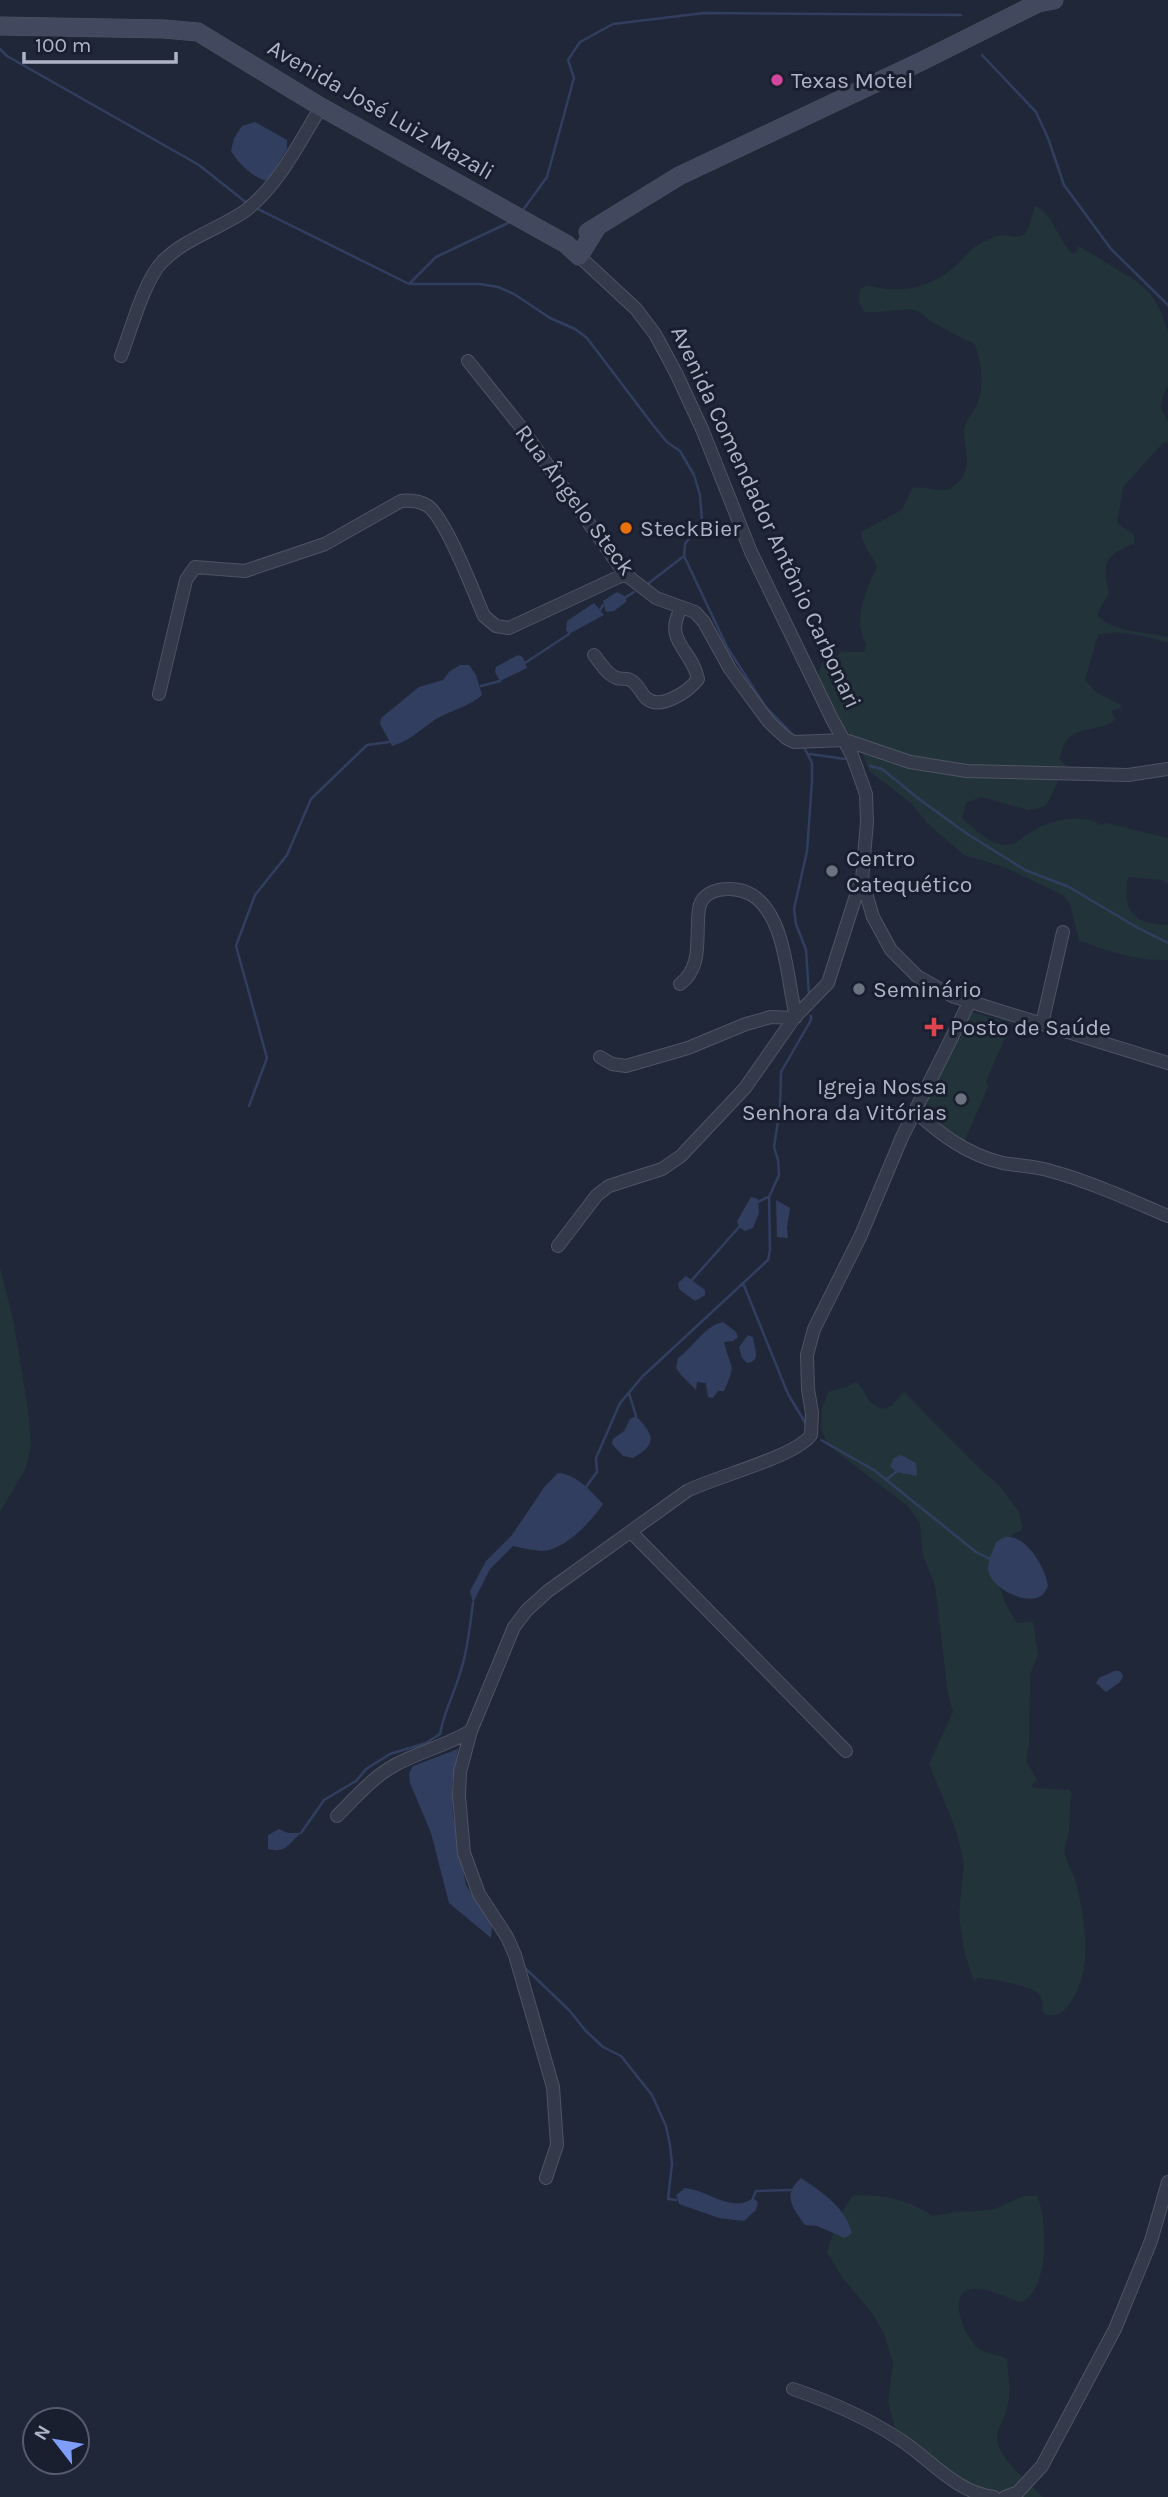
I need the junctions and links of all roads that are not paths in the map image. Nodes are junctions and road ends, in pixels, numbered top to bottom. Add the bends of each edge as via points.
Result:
1 (1054, 0) edge
2 (0, 26) edge
3 (321, 107) junction
4 (573, 250) junction
5 (121, 356) dead end
6 (468, 361) dead end
7 (625, 574) junction
8 (681, 608) junction
9 (594, 655) dead end
10 (159, 694) dead end
11 (845, 740) junction
12 (1168, 769) edge
13 (862, 880) junction
14 (1063, 932) dead end
15 (680, 984) dead end
16 (969, 1003) junction
17 (795, 1017) junction
18 (1042, 1024) junction
19 (600, 1057) dead end
20 (1168, 1063) edge
21 (915, 1111) junction
22 (1168, 1216) edge
23 (558, 1246) dead end
24 (631, 1532) junction
25 (471, 1731) junction
26 (846, 1751) dead end
27 (337, 1816) dead end
28 (547, 2178) dead end
29 (1168, 2182) edge
30 (793, 2389) dead end
31 (994, 2497) edge
32 (1005, 2497) edge

1 - 4 main road via 1038,3 679,176 597,227
2 - 3 main road, Avenida José Luiz Mazali via 198,32
3 - 4 main road, Avenida José Luiz Mazali
3 - 5 street via 265,195 163,260 153,274
4 - 11 street, Avenida Comendador Antônio Carbonari via 636,309 677,373 751,552
6 - 7 street, Rua Ângelo Steck
7 - 8 street, Rua Ângelo Steck via 656,598
7 - 10 street via 527,621 509,628 496,626 484,616 441,523 429,507 401,501 325,544 245,571 195,567 186,580
8 - 9 street via 674,630 698,679 663,702 654,703 628,678 610,674
8 - 11 street, Rua Ângelo Steck via 695,612 704,622 738,680 786,738 794,742
11 - 12 street via 910,762 967,771 1128,775
11 - 13 street, Avenida Comendador Antônio Carbonari via 866,794
13 - 16 street, Avenida Comendador Antônio Carbonari via 873,917 891,950 934,988
13 - 17 street via 828,983
14 - 18 street
15 - 17 street via 695,963 701,901 735,888 761,901 774,920 790,973
16 - 18 street, Avenida Comendador Antônio Carbonari
16 - 21 street
17 - 19 street via 746,1024 626,1066
17 - 23 street via 745,1088 681,1156 662,1169 609,1186
18 - 20 street, Avenida Comendador Antônio Carbonari
21 - 22 street via 981,1157 1049,1170
21 - 24 street via 810,1342 811,1435 785,1454 687,1491
24 - 25 street via 527,1610 514,1627
24 - 26 street
25 - 27 street via 396,1764
25 - 28 street via 460,1772 464,1853 475,1886 515,1955 553,2087 557,2145
29 - 32 street via 1151,2241 1115,2329 1042,2466 1018,2492
30 - 31 street via 855,2413 968,2490

